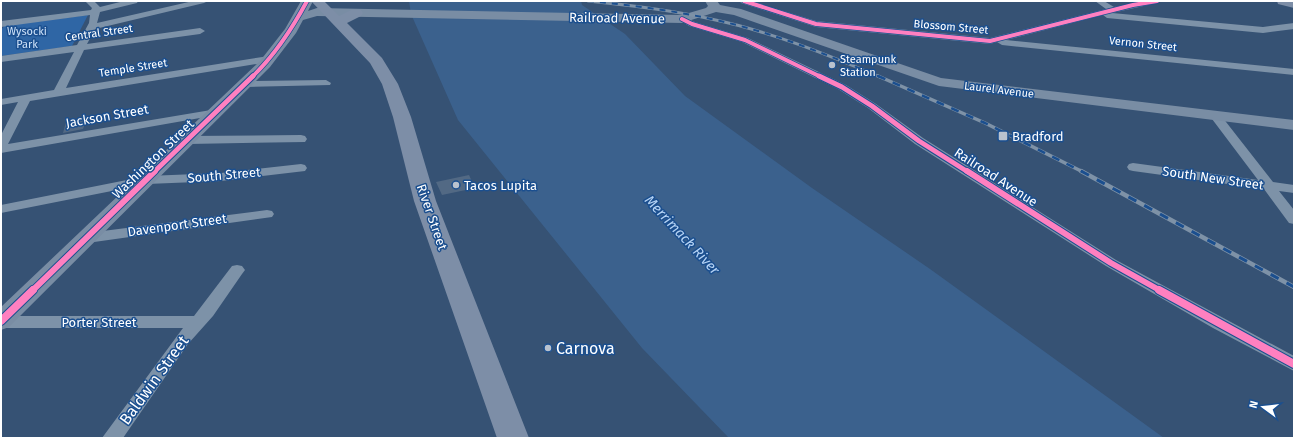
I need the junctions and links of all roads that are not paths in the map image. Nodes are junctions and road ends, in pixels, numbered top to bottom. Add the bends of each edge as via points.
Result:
1 (88, 1) edge
2 (134, 1) edge
3 (204, 1) edge
4 (307, 1) edge
5 (744, 1) edge
6 (1099, 1) edge
7 (1156, 1) edge
8 (1283, 1) edge
9 (1294, 4) edge
10 (712, 5) edge
11 (1112, 10) junction
12 (96, 11) junction
13 (339, 12) edge
14 (1096, 14) junction
15 (298, 17) junction
16 (678, 19) junction
17 (1, 24) edge
18 (1294, 26) edge
19 (91, 27) junction
20 (200, 31) dead end
21 (990, 41) junction
22 (80, 48) junction
23 (1, 59) edge
24 (269, 59) junction
25 (1294, 72) edge
26 (326, 83) dead end
27 (245, 84) junction
28 (58, 93) junction
29 (26, 98) junction
30 (1, 102) edge
31 (217, 112) junction
32 (1215, 115) junction
33 (1294, 125) edge
34 (301, 139) dead end
35 (188, 140) junction
36 (1, 148) edge
37 (1133, 167) dead end
38 (301, 168) dead end
39 (146, 180) junction
40 (1268, 186) junction
41 (1294, 189) edge
42 (1, 209) edge
43 (267, 214) dead end
44 (1294, 220) edge
45 (87, 238) junction
46 (237, 270) dead end
47 (1, 322) edge
48 (197, 322) junction
49 (1294, 364) edge
50 (112, 438) edge
51 (513, 438) edge

1 - 12 street via 96,7
2 - 12 street
3 - 19 street
4 - 15 main road, Washington Street
5 - 21 street, Blossom Street via 816,24
6 - 11 street
7 - 11 street, Blossom Street
8 - 9 main road
10 - 16 main road via 711,11
10 - 32 main road, Laurel Avenue via 939,82
11 - 14 street, Blossom Street
12 - 17 street
12 - 19 street
13 - 15 main road via 317,12
13 - 16 main road, Railroad Avenue
13 - 51 main road, River Street via 377,61 396,98 425,201
14 - 18 street via 1263,30
14 - 21 street, Blossom Street
15 - 24 main road, Washington Street
16 - 49 street, Railroad Avenue via 745,40 842,87 919,141 1111,263
19 - 22 street
20 - 22 street, Central Street
21 - 25 street, Vernon Street
22 - 23 street, Central Street
22 - 28 street
24 - 27 main road, Washington Street
24 - 28 street, Temple Street
26 - 27 street
27 - 31 main road, Washington Street
28 - 29 street, Temple Street
29 - 30 street, Temple Street
29 - 36 street
31 - 35 main road, Washington Street
31 - 36 street, Jackson Street
32 - 33 main road, Laurel Avenue
32 - 40 street
34 - 35 street
35 - 39 main road, Washington Street
37 - 40 street, South New Street
38 - 39 street, South Street
39 - 42 street, South Street
39 - 45 main road, Washington Street
40 - 41 street, South New Street
40 - 44 street
43 - 45 street, Davenport Street
45 - 47 main road, Washington Street
46 - 48 street, Baldwin Street
47 - 48 street, Porter Street
48 - 50 street, Baldwin Street

